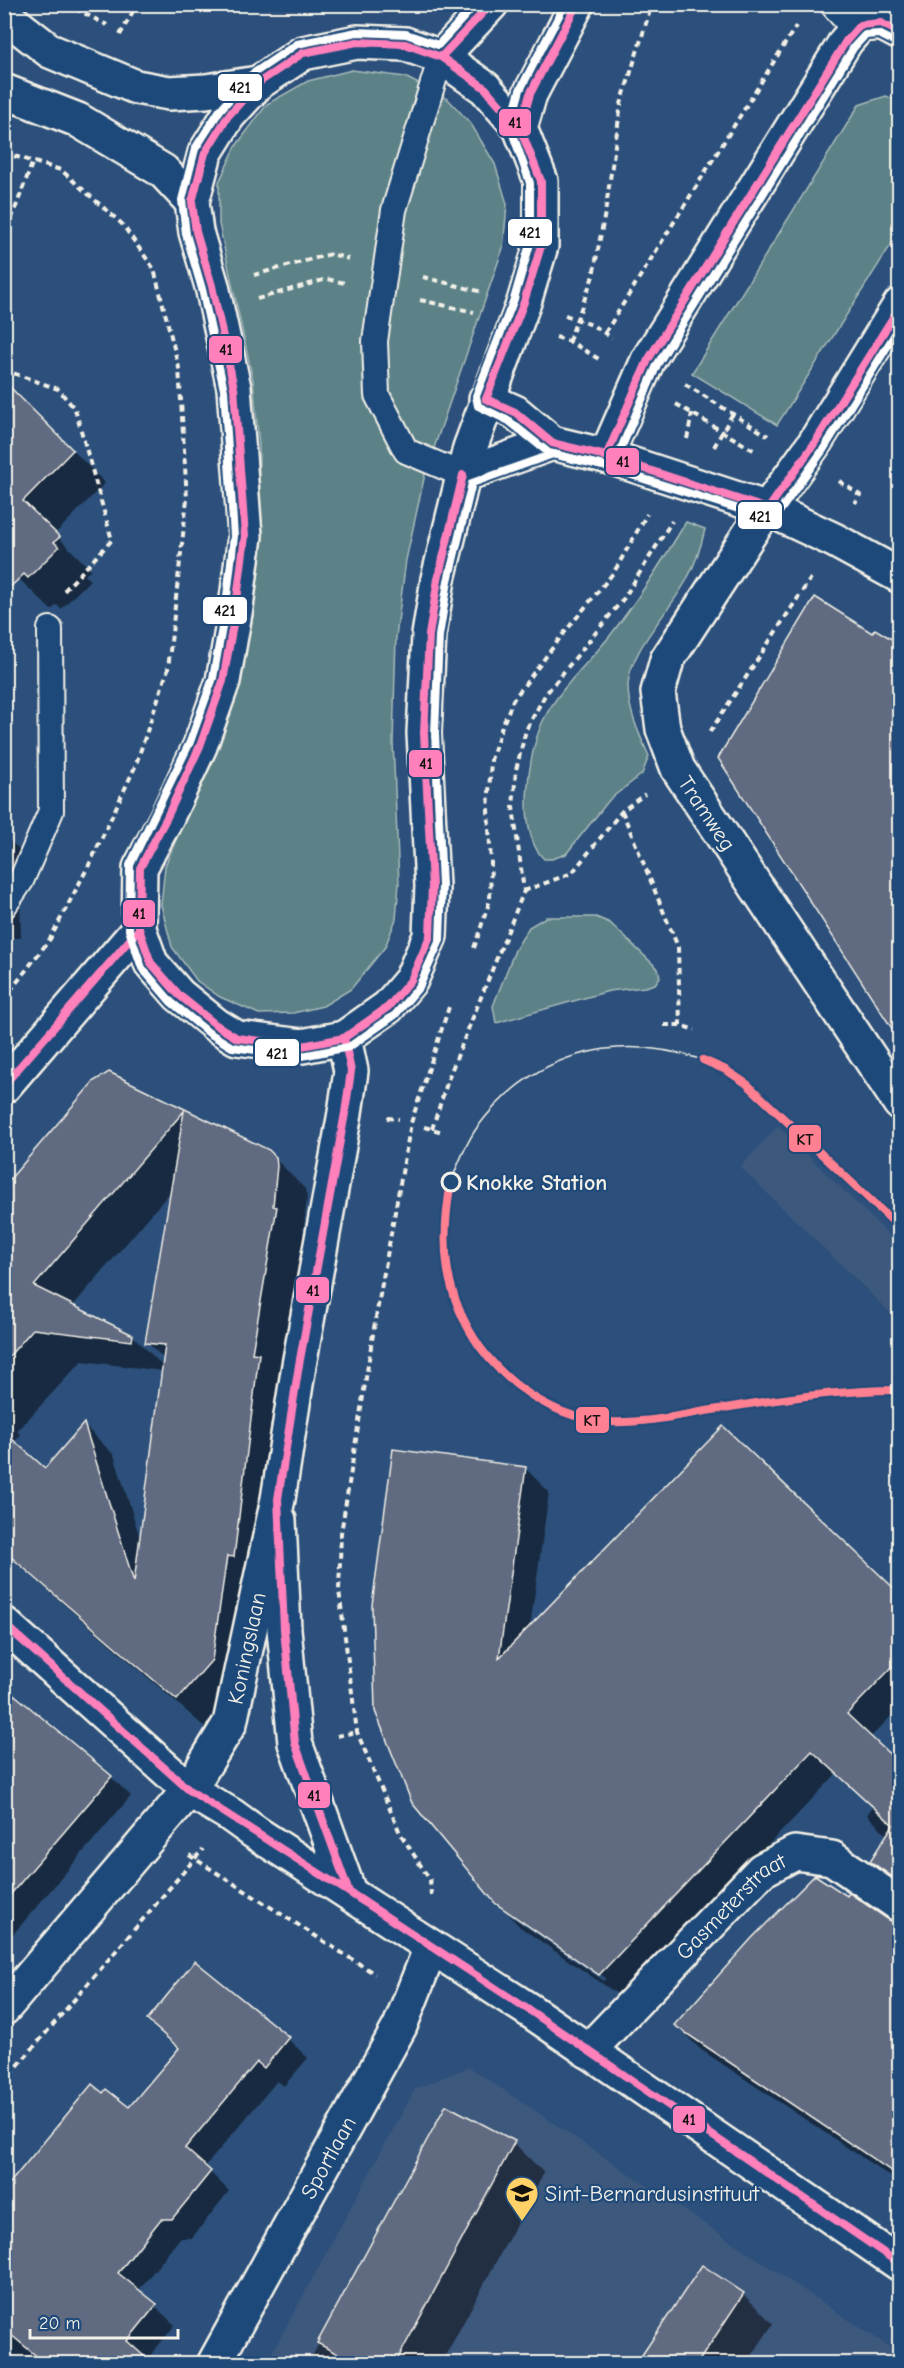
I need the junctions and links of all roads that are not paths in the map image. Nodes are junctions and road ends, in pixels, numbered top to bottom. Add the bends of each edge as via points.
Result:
1 (491, 4) edge
2 (577, 4) edge
3 (832, 4) edge
4 (4, 15) edge
5 (855, 31) junction
6 (900, 33) edge
7 (441, 57) junction
8 (258, 83) junction
9 (4, 91) edge
10 (520, 128) junction
11 (192, 202) junction
12 (900, 305) edge
13 (486, 399) junction
14 (552, 443) junction
15 (606, 456) junction
16 (463, 475) junction
17 (768, 509) junction
18 (900, 576) edge
19 (50, 629) road end
20 (4, 906) edge
21 (139, 929) junction
22 (344, 1038) junction
23 (4, 1086) edge
24 (900, 1103) edge
25 (278, 1499) junction
26 (4, 1624) edge
27 (189, 1790) junction
28 (350, 1892) junction
29 (900, 1905) edge
30 (431, 1947) junction
31 (4, 2008) edge
32 (588, 2051) junction
33 (900, 2264) edge
34 (214, 2364) edge

1 - 7 street
2 - 10 street via 531,94
3 - 5 lane
4 - 8 street via 50,51 136,87 169,93
5 - 6 street via 860,25 881,22
5 - 15 street via 648,360
7 - 8 street via 405,44 357,42 303,53
7 - 10 street via 485,88
7 - 16 lane via 394,210 375,341 377,395 406,451
8 - 11 street via 228,117 205,153
9 - 11 street via 78,120 163,171
10 - 13 street via 541,182 541,246
11 - 21 street via 234,388 245,536 223,681 200,746 140,868
12 - 17 street, Tramweg
13 - 14 street via 515,412
13 - 16 street
14 - 15 street
14 - 16 street
15 - 17 street
16 - 22 street via 429,635 424,734 432,886 430,936 411,980 388,1007
17 - 18 street
17 - 24 street, Tramweg via 667,660 658,692 663,729 678,769
19 - 20 lane via 51,811 21,880
21 - 22 street via 151,963 179,995 237,1038 302,1046
21 - 23 street
22 - 25 street, Koningslaan via 351,1071 345,1113
25 - 27 street, Koningslaan via 230,1724
25 - 28 street via 284,1629 295,1743
26 - 27 street
27 - 28 street
27 - 31 street, Koningslaan
28 - 30 street
29 - 32 street, Gasmeterstraat via 832,1858 795,1853 762,1870
30 - 32 street
30 - 34 street, Sportlaan via 400,2026
32 - 33 street

